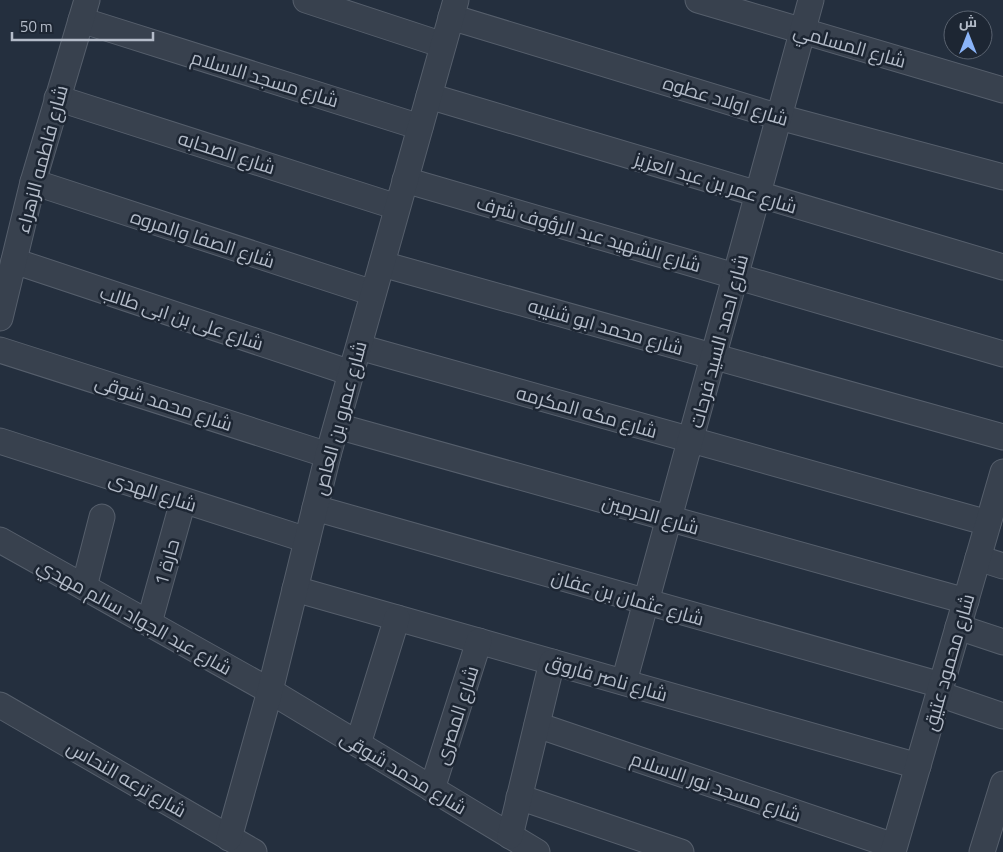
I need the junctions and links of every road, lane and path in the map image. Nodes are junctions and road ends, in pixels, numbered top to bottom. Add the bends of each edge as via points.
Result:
1 (306, 0) edge
2 (698, 0) edge
3 (811, 0) edge
4 (453, 8) edge
5 (84, 10) edge
6 (802, 30) junction
7 (443, 45) junction
8 (1003, 90) edge
9 (429, 96) junction
10 (57, 98) junction
11 (779, 117) junction
12 (420, 127) junction
13 (1003, 177) edge
14 (406, 180) junction
15 (34, 182) junction
16 (758, 194) junction
17 (397, 207) junction
18 (14, 261) junction
19 (382, 264) junction
20 (1003, 267) edge
21 (735, 275) junction
22 (373, 294) junction
23 (0, 318) edge
24 (359, 348) junction
25 (0, 350) edge
26 (1003, 354) edge
27 (713, 356) junction
28 (351, 373) junction
29 (337, 426) junction
30 (1003, 437) edge
31 (690, 440) junction
32 (0, 441) edge
33 (328, 455) junction
34 (1003, 472) edge
35 (184, 501) junction
36 (315, 508) junction
37 (102, 517) dead end
38 (669, 519) junction
39 (988, 523) junction
40 (0, 540) edge
41 (307, 540) junction
42 (978, 558) junction
43 (1003, 566) edge
44 (84, 587) junction
45 (295, 589) junction
46 (966, 601) junction
47 (646, 602) junction
48 (397, 618) junction
49 (149, 623) junction
50 (958, 627) junction
51 (479, 641) junction
52 (1003, 642) edge
53 (552, 662) junction
54 (624, 682) junction
55 (940, 689) junction
56 (270, 691) junction
57 (0, 705) edge
58 (1003, 716) edge
59 (537, 725) junction
60 (358, 744) junction
61 (918, 766) junction
62 (1003, 784) edge
63 (432, 789) junction
64 (519, 797) junction
65 (510, 836) junction
66 (229, 838) junction
67 (894, 849) edge
68 (254, 852) edge
69 (537, 852) edge
70 (681, 852) edge
71 (982, 852) edge

1 - 7 street
2 - 6 street, شارع المسلمي
3 - 6 street, شارع احمد السيد فرحات
4 - 7 street, شارع عمرو بن العاص
4 - 11 street, شارع اولاد عطوه
5 - 10 street, شارع فاطمه الزهراء
5 - 12 street, شارع مسجد الاسلام
6 - 8 street, شارع المسلمي
6 - 11 street, شارع احمد السيد فرحات
7 - 9 street, شارع عمرو بن العاص
9 - 12 street, شارع عمرو بن العاص
9 - 16 street, شارع عمر بن عبد العزيز
10 - 15 street, شارع فاطمه الزهراء
10 - 17 street, شارع الصحابه
11 - 13 street, شارع اولاد عطوه
11 - 16 street, شارع احمد السيد فرحات
12 - 14 street, شارع عمرو بن العاص
14 - 17 street, شارع عمرو بن العاص
14 - 21 street, شارع الشهيد عبد الرؤوف شرف
15 - 18 street, شارع فاطمه الزهراء
15 - 22 street, شارع الصفا والمروه
16 - 20 street, شارع عمر بن عبد العزيز
16 - 21 street, شارع احمد السيد فرحات
17 - 19 street, شارع عمرو بن العاص
18 - 23 street, شارع فاطمه الزهراء
18 - 28 street, شارع على بن ابى طالب
19 - 22 street, شارع عمرو بن العاص
19 - 27 street, شارع محمد ابو شنيبه
21 - 26 street, شارع الشهيد عبد الرؤوف شرف
21 - 27 street, شارع احمد السيد فرحات
22 - 24 street, شارع عمرو بن العاص
24 - 28 street, شارع عمرو بن العاص
24 - 31 street, شارع مكه المكرمه
25 - 33 street, شارع محمد شوقى
27 - 30 street, شارع محمد ابو شنيبه
27 - 31 street, شارع احمد السيد فرحات
28 - 29 street, شارع عمرو بن العاص
29 - 33 street, شارع عمرو بن العاص
29 - 38 street, شارع الحرمين
31 - 38 street, شارع احمد السيد فرحات
31 - 39 street, شارع مكه المكرمه
32 - 35 street, شارع الهدى
33 - 36 street, شارع عمرو بن العاص
34 - 39 street, شارع محمود عتيق
35 - 41 street, شارع الهدى
35 - 49 street, حارة 1
36 - 41 street, شارع عمرو بن العاص
36 - 47 street, شارع عثمان بن عفان
37 - 44 street
38 - 46 street, شارع الحرمين
38 - 47 street, شارع احمد السيد فرحات
39 - 42 street, شارع محمود عتيق
40 - 44 street, شارع عبد الجواد سالم مهدي
41 - 45 street, شارع عمرو بن العاص
42 - 43 street
42 - 46 street, شارع محمود عتيق
44 - 49 street, شارع عبد الجواد سالم مهدي
45 - 48 street, شارع ناصر فاروق
45 - 56 street, شارع عمرو بن العاص
46 - 50 street, شارع محمود عتيق
47 - 54 street, شارع احمد السيد فرحات
47 - 55 street, شارع عثمان بن عفان
48 - 51 street, شارع ناصر فاروق
48 - 60 street
49 - 56 street, شارع عبد الجواد سالم مهدي
50 - 52 street
50 - 55 street, شارع محمود عتيق
51 - 53 street, شارع ناصر فاروق
51 - 63 street, شارع المصرى
53 - 54 street, شارع ناصر فاروق
53 - 59 street
54 - 61 street, شارع ناصر فاروق
55 - 58 street, شارع عثمان بن عفان
55 - 61 street, شارع محمود عتيق
56 - 60 street, شارع محمد شوقى
56 - 66 street, شارع عمرو بن العاص
57 - 66 street, شارع ترعه النحاس
59 - 64 street
59 - 67 street, شارع مسجد نور الاسلام
60 - 63 street, شارع محمد شوقى
61 - 67 street, شارع محمود عتيق
62 - 71 street
63 - 65 street, شارع محمد شوقى
64 - 65 street
64 - 70 street
65 - 69 street, شارع محمد شوقى
66 - 68 street, شارع ترعه النحاس

